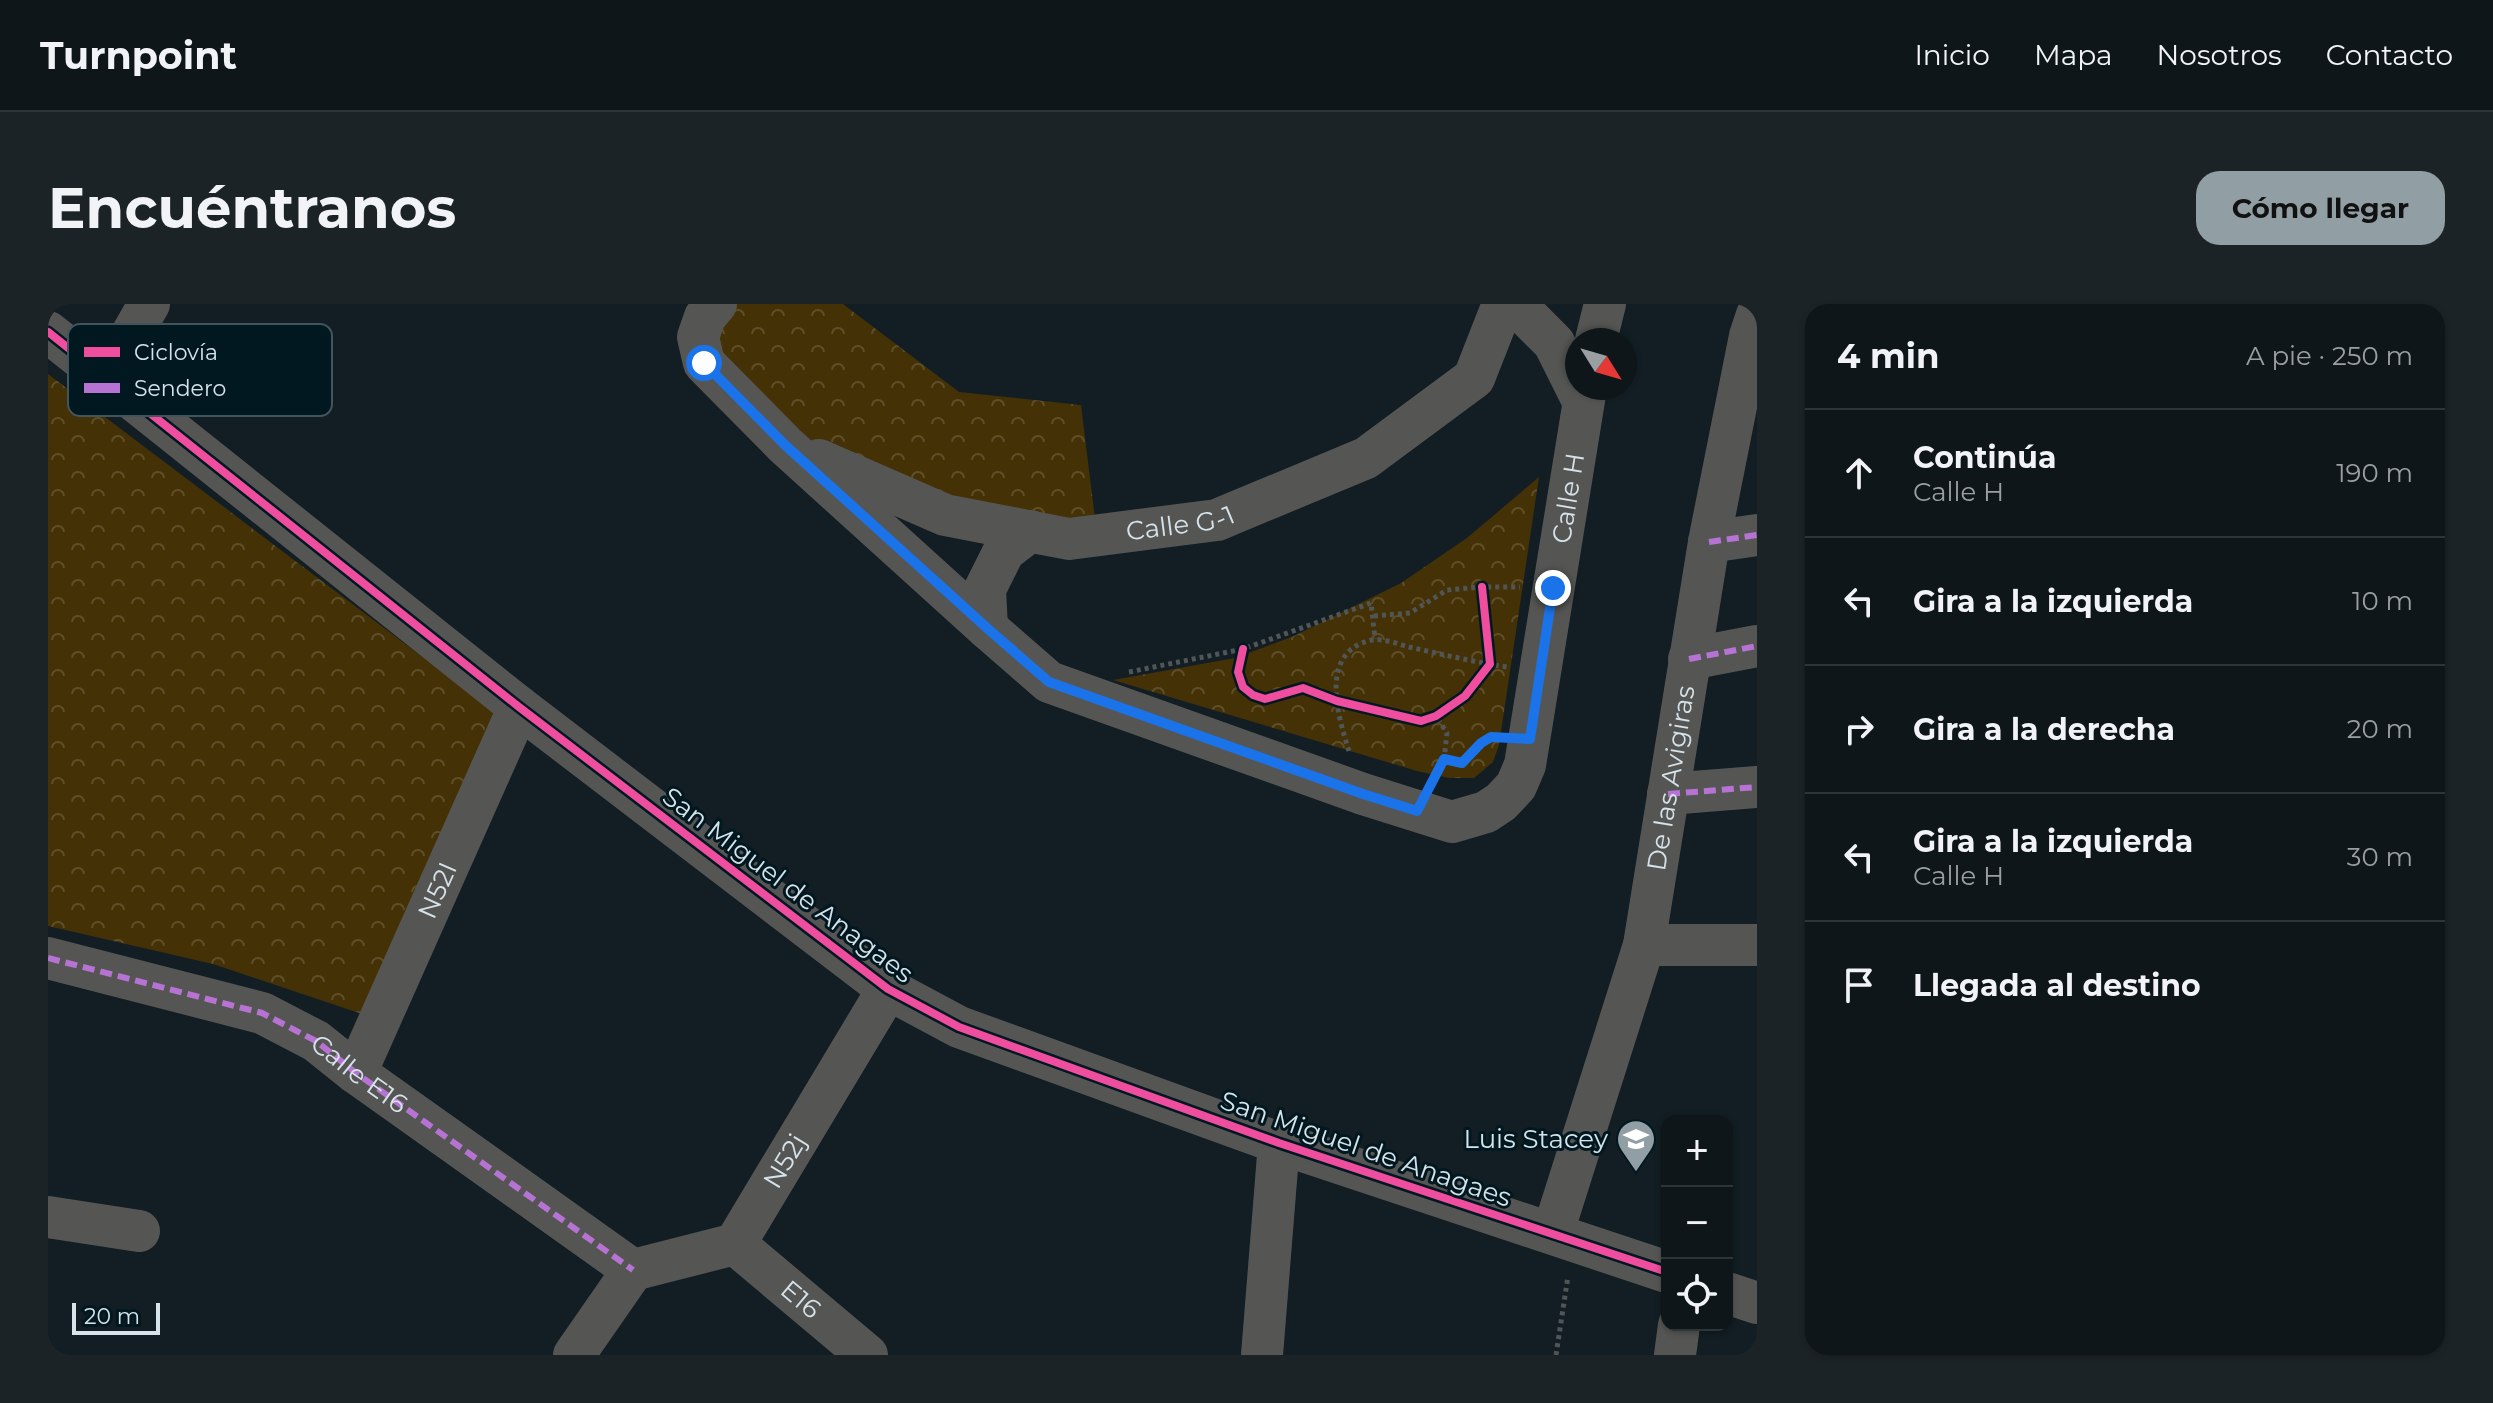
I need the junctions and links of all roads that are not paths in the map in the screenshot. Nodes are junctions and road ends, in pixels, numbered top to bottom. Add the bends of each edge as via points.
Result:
1 (149, 304) edge
2 (716, 304) edge
3 (1503, 304) edge
4 (1515, 304) edge
5 (1605, 304) edge
6 (138, 324) edge
7 (1599, 328) edge
8 (1755, 329) edge
9 (48, 332) edge
10 (68, 348) edge
11 (1565, 361) edge
12 (1584, 400) edge
13 (155, 416) edge
14 (785, 445) junction
15 (1030, 531) junction
16 (1757, 535) edge
17 (1709, 542) junction
18 (987, 628) junction
19 (1757, 646) edge
20 (1689, 659) junction
21 (519, 707) junction
22 (1757, 787) edge
23 (1668, 794) junction
24 (1644, 945) junction
25 (1757, 945) edge
26 (48, 958) edge
27 (888, 989) junction
28 (356, 1073) junction
29 (1279, 1143) junction
30 (48, 1217) edge
31 (139, 1231) dead end
32 (1564, 1236) junction
33 (735, 1244) junction
34 (633, 1270) junction
35 (1661, 1270) edge
36 (1733, 1295) edge
37 (1757, 1303) edge
38 (1678, 1331) edge
39 (574, 1355) edge
40 (867, 1355) edge
41 (1262, 1355) edge
42 (1675, 1355) edge

1 - 6 street
2 - 14 street, Calle H via 698,337 704,363
3 - 15 street, Calle G-1 via 1474,378 1366,458 1217,520 1069,539
4 - 11 street
5 - 7 street
8 - 17 street, De las Avigiras
9 - 10 street, San Miguel de Anagaes
12 - 18 street, Calle H via 1525,765 1501,802 1477,815 1452,822 1049,682
13 - 21 street, San Miguel de Anagaes
14 - 15 street, Calle G-1 via 945,515
14 - 18 street, Calle H
15 - 18 street via 1004,551 985,589
16 - 17 street
17 - 20 street, De las Avigiras
19 - 20 street
20 - 23 street, De las Avigiras
21 - 27 street, San Miguel de Anagaes
21 - 28 street, N52I
22 - 23 street
23 - 24 street, De las Avigiras
24 - 25 street
24 - 32 street, De las Avigiras
26 - 28 street, Calle E16 via 262,1013 316,1041
27 - 29 street, San Miguel de Anagaes via 959,1027
27 - 33 street, N52j
28 - 34 street, Calle E16
29 - 32 street, San Miguel de Anagaes
29 - 41 street
30 - 31 street
32 - 35 street, San Miguel de Anagaes
33 - 34 street
33 - 40 street, E16
34 - 39 street
36 - 37 street
38 - 42 street

